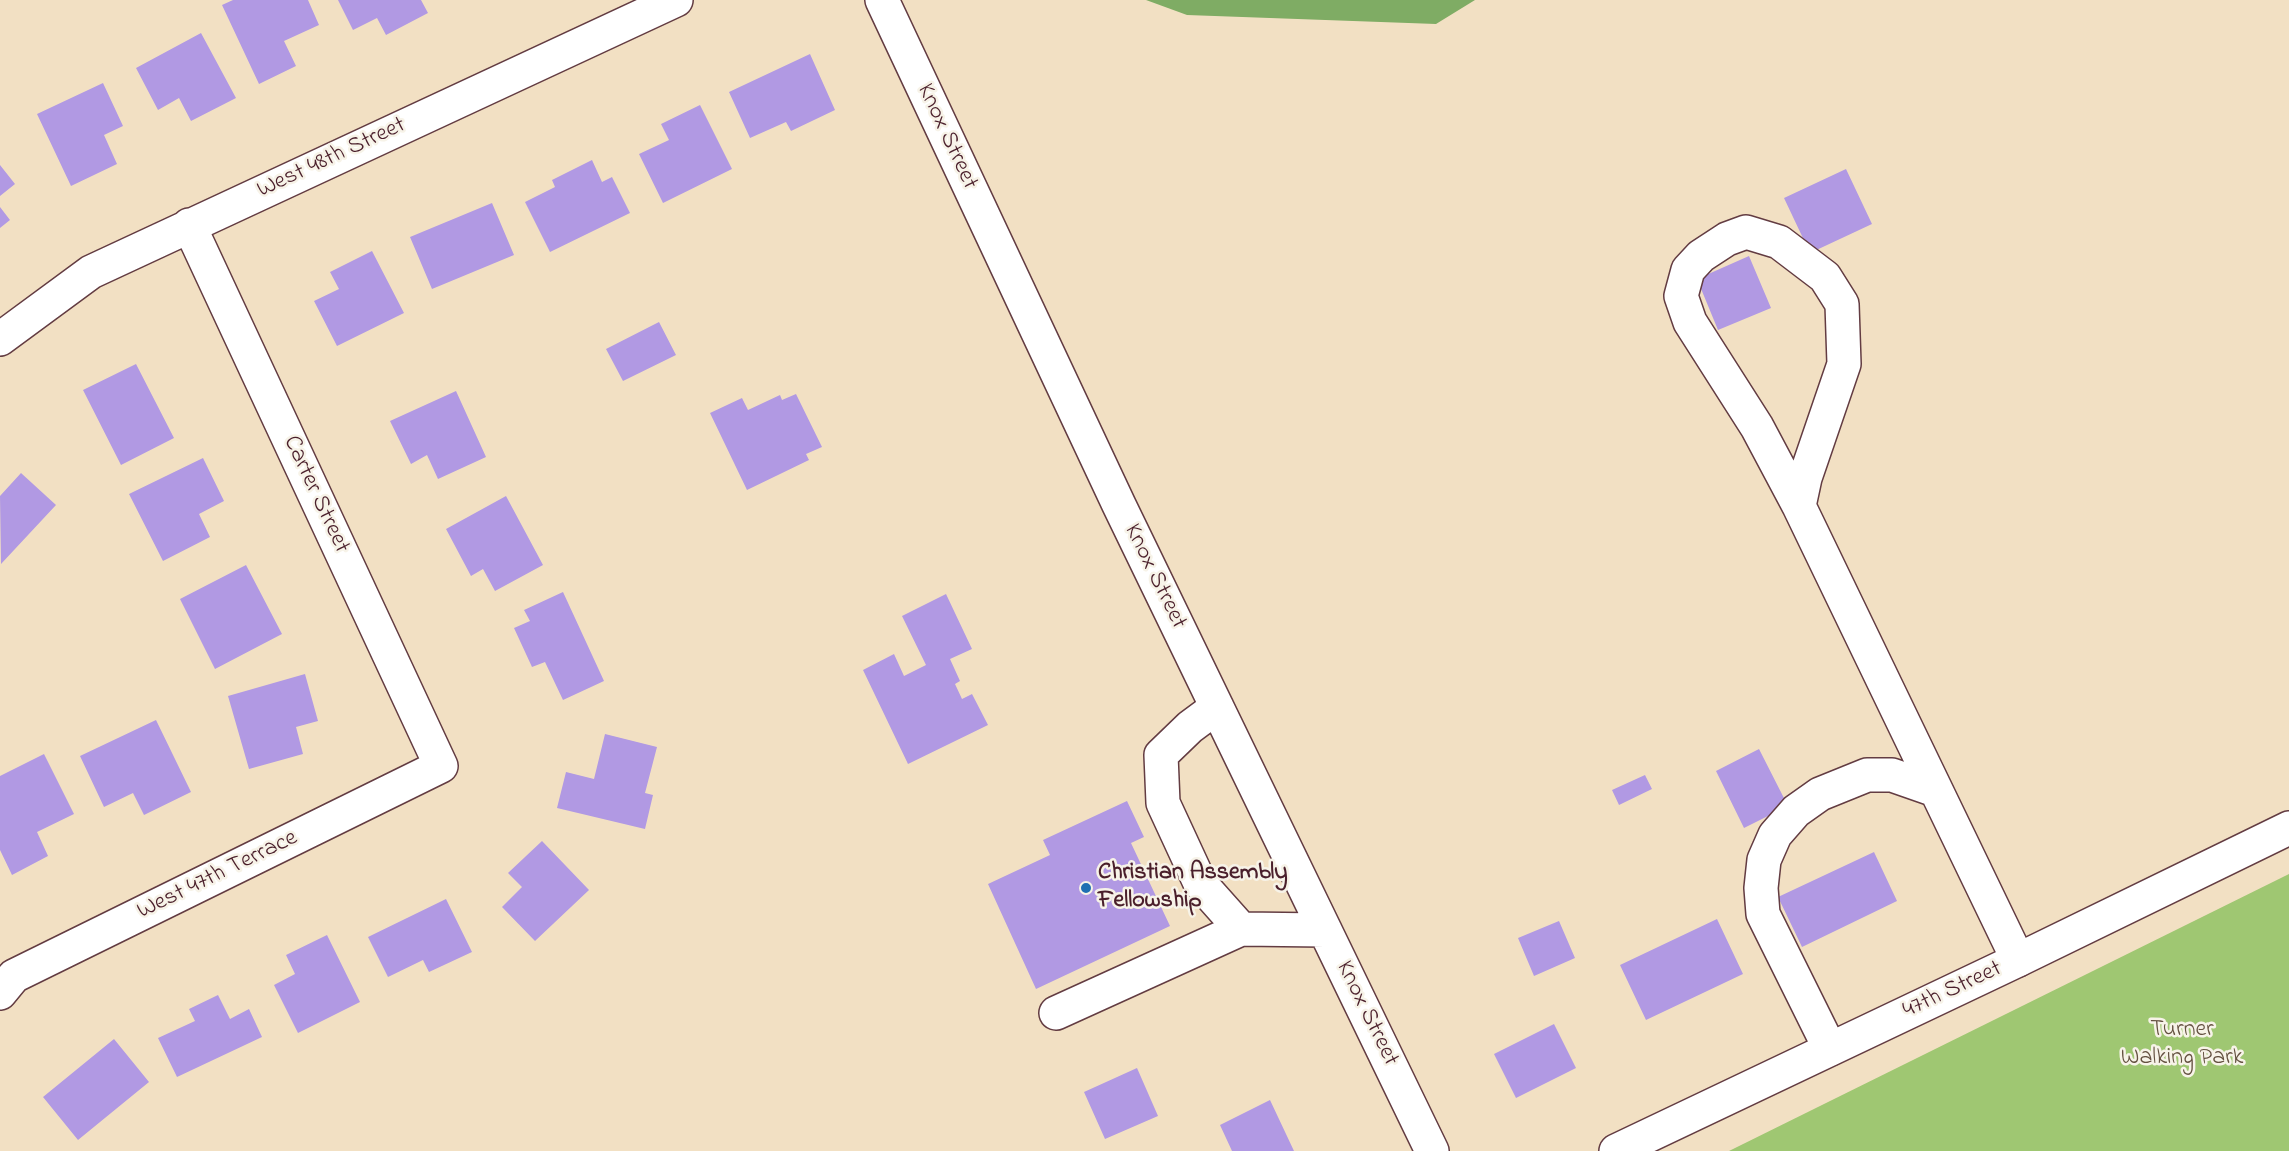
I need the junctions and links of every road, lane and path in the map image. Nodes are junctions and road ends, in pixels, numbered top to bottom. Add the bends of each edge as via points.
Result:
1 (676, 0) edge
2 (882, 0) edge
3 (189, 225) junction
4 (0, 339) edge
5 (1799, 506) junction
6 (1217, 707) junction
7 (441, 766) joint
8 (1935, 790) junction
9 (2289, 828) edge
10 (1241, 929) junction
11 (1325, 930) junction
12 (2018, 960) junction
13 (0, 993) edge
14 (1056, 1013) dead end
15 (1830, 1049) junction
16 (1432, 1151) edge
17 (1616, 1151) edge

1 - 3 street, West 48th Street
2 - 6 street, Knox Street
3 - 4 street, West 48th Street via 90,272
3 - 7 street, Carter Street
5 - 5 street via 1757,427 1690,322 1681,296 1688,270 1701,256 1746,232 1779,242 1825,277 1842,304 1844,364
5 - 8 street
6 - 10 street via 1161,755 1163,803 1200,883
6 - 11 street, Knox Street
7 - 13 street, West 47th Terrace via 14,976
8 - 12 street
8 - 15 street via 1892,775 1867,775 1829,790 1796,811 1775,835 1764,860 1763,915
9 - 12 street, 47th Street
10 - 11 street
10 - 14 street
11 - 16 street, Knox Street
12 - 15 street, 47th Street
15 - 17 street, 47th Street

